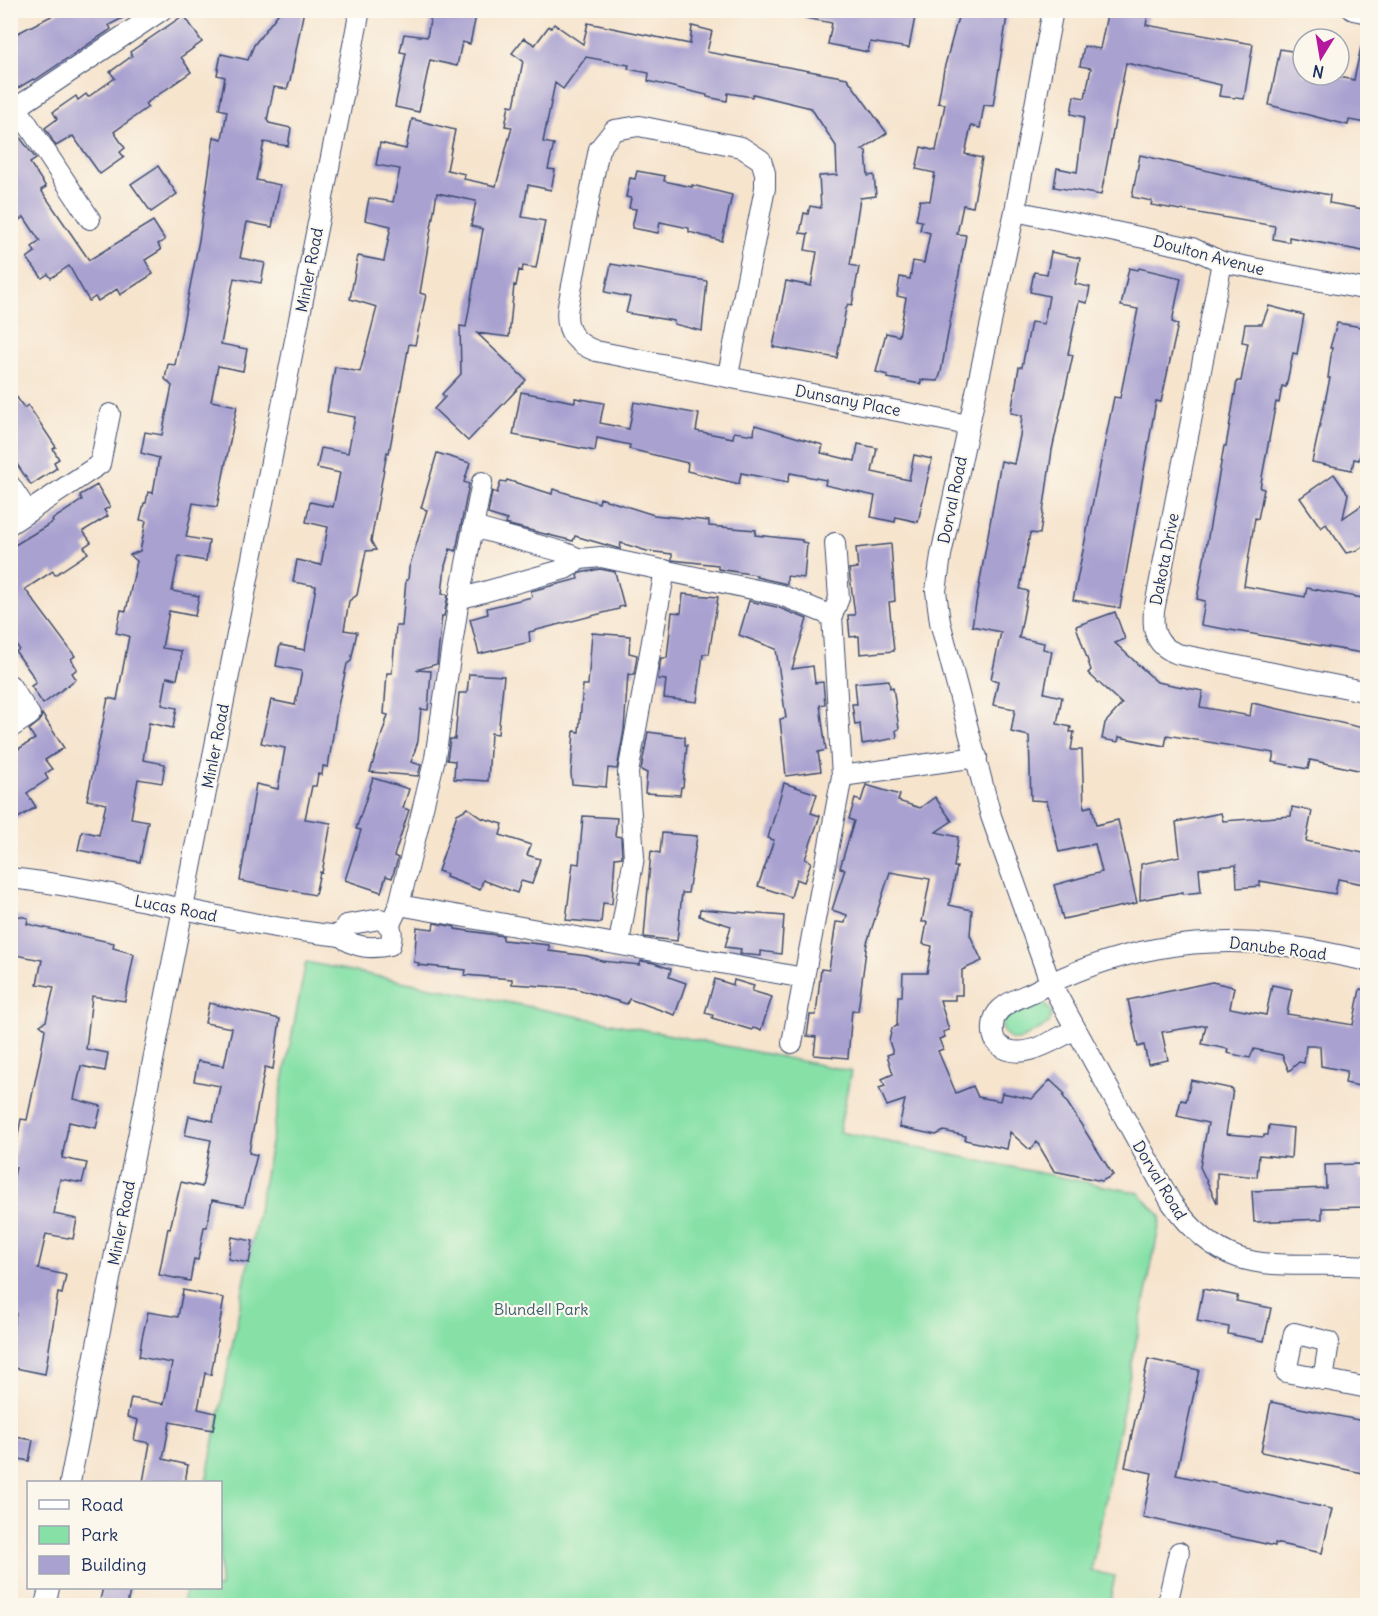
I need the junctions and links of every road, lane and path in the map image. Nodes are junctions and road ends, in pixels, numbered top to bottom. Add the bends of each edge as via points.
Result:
1 (162, 10) edge
2 (360, 10) edge
3 (1053, 10) edge
4 (1353, 10) edge
5 (1368, 13) edge
6 (14, 110) edge
7 (1015, 211) junction
8 (90, 219) dead end
9 (1222, 262) junction
10 (1368, 290) edge
11 (728, 375) junction
12 (110, 414) dead end
13 (968, 425) junction
14 (482, 482) dead end
15 (10, 485) edge
16 (28, 512) junction
17 (10, 524) edge
18 (473, 527) junction
19 (835, 543) dead end
20 (580, 560) junction
21 (665, 570) junction
22 (459, 599) junction
23 (832, 615) junction
24 (10, 685) edge
25 (1368, 692) edge
26 (10, 728) edge
27 (977, 757) junction
28 (842, 776) junction
29 (10, 878) edge
30 (399, 905) junction
31 (183, 909) junction
32 (390, 924) junction
33 (341, 936) junction
34 (619, 943) junction
35 (1368, 961) edge
36 (804, 978) junction
37 (1050, 982) junction
38 (1074, 1030) junction
39 (792, 1043) dead end
40 (1368, 1266) edge
41 (1323, 1380) dead end
42 (1368, 1388) edge
43 (70, 1481) edge
44 (1179, 1552) dead end
45 (49, 1589) edge
46 (1169, 1596) dead end
47 (45, 1605) edge

1 - 6 street
2 - 31 street, Minler Road
3 - 7 street, Dorval Road
4 - 5 street
6 - 8 street
7 - 9 street, Doulton Avenue via 1192,248
7 - 13 street, Dorval Road
9 - 10 street, Doulton Avenue
9 - 25 street, Dakota Drive via 1154,610 1156,638 1178,654
11 - 11 street, Dunsany Place via 768,156 639,126 610,124 598,156 565,339 597,351
11 - 13 street, Dunsany Place
12 - 16 street via 100,464
13 - 27 street, Dorval Road via 936,591 940,622
14 - 18 street
15 - 16 street
16 - 17 street
18 - 20 street
18 - 22 street
19 - 23 street via 839,598
20 - 21 street via 601,556
20 - 22 street via 565,569
21 - 23 street via 781,595
21 - 34 street via 628,773 634,857
22 - 30 street via 435,758
23 - 28 street
24 - 26 street via 30,716
27 - 28 street
27 - 37 street, Dorval Road via 991,816
28 - 36 street
29 - 31 street, Lucas Road
30 - 32 street
30 - 34 street
31 - 33 street, Lucas Road via 287,931
31 - 43 street, Minler Road
32 - 33 street via 380,919 346,926
32 - 33 street, Lucas Road via 390,945 376,948 349,943
34 - 36 street via 639,950
35 - 37 street, Danube Road via 1289,946 1200,942 1141,951
36 - 39 street
37 - 38 street, Dorval Road
37 - 38 street via 1001,1008 994,1016 995,1042 1017,1053
38 - 40 street, Dorval Road via 1171,1202 1203,1239 1248,1263
41 - 42 street
44 - 46 street
45 - 47 street

